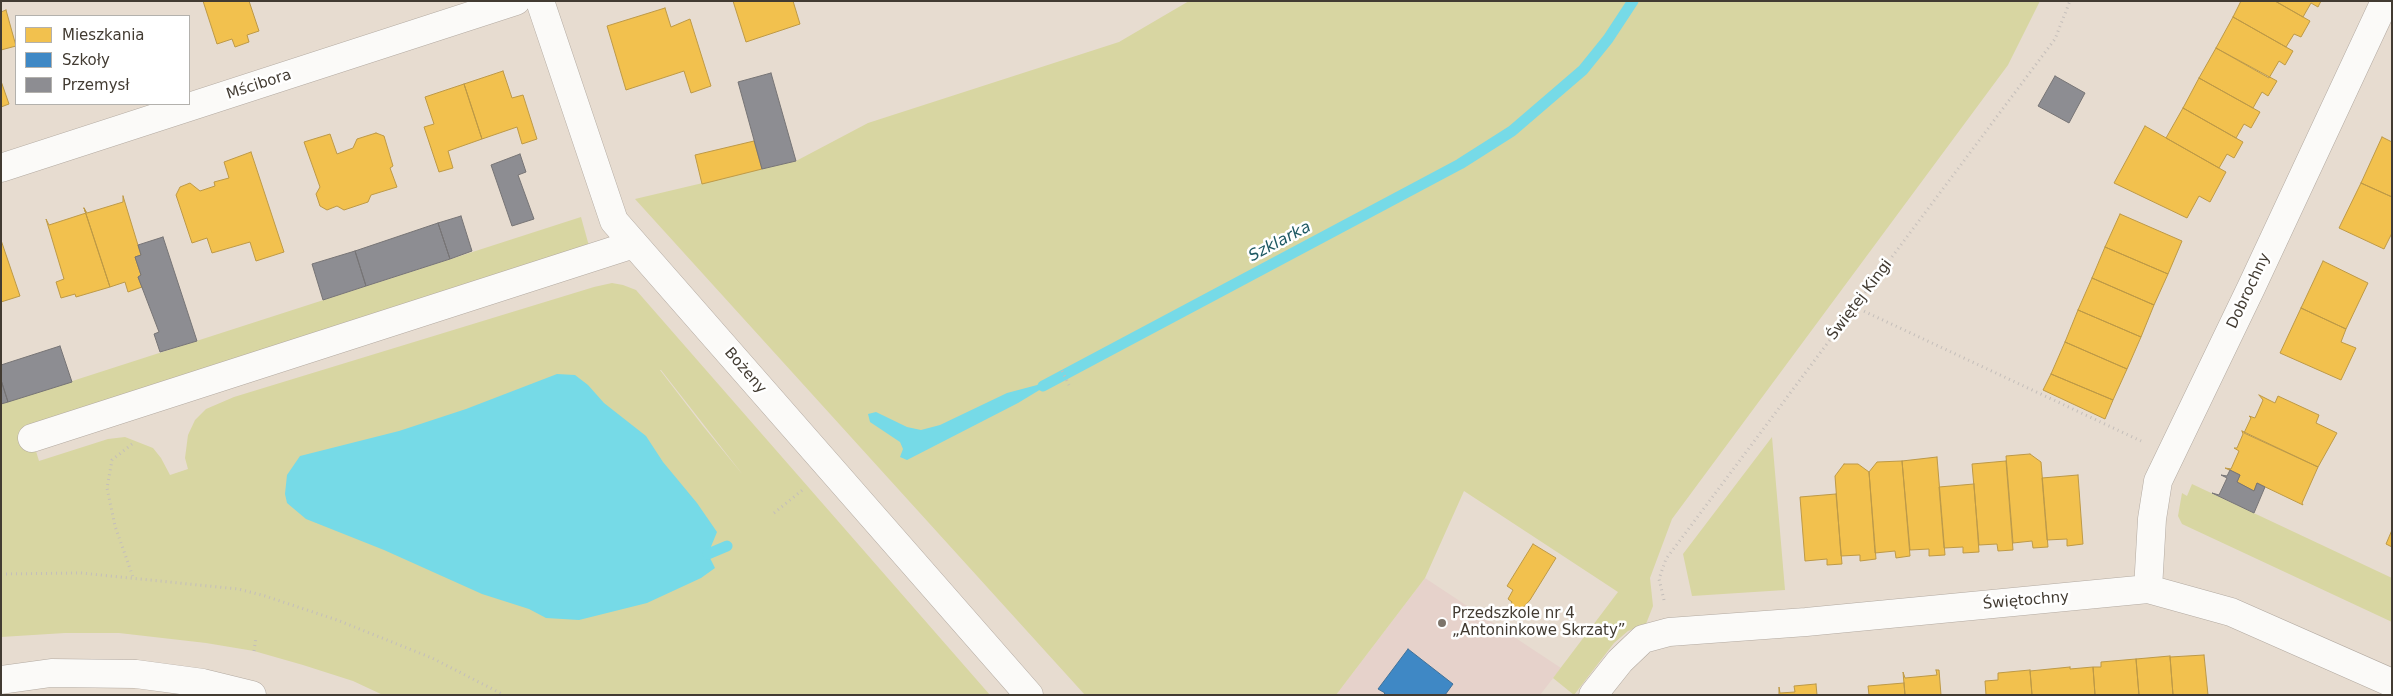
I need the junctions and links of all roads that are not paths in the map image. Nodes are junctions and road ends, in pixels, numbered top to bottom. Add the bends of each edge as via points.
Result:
1 (516, 1) edge
2 (540, 1) edge
3 (2385, 1) edge
4 (1, 168) edge
5 (634, 244) junction
6 (32, 438) dead end
7 (2148, 590) junction
8 (1, 680) edge
9 (2392, 683) edge
10 (252, 695) edge
11 (1029, 695) edge
12 (1594, 695) edge

1 - 4 street, Mścibora
2 - 5 street, Bożeny via 614,221
3 - 7 street, Dobrochny via 2158,481 2152,518
5 - 6 street
5 - 11 street, Bożeny
7 - 9 street, Świętochny via 2231,612
7 - 12 street, Świętochny via 1669,632 1643,639 1620,661
8 - 10 street via 51,673 136,674 203,683

